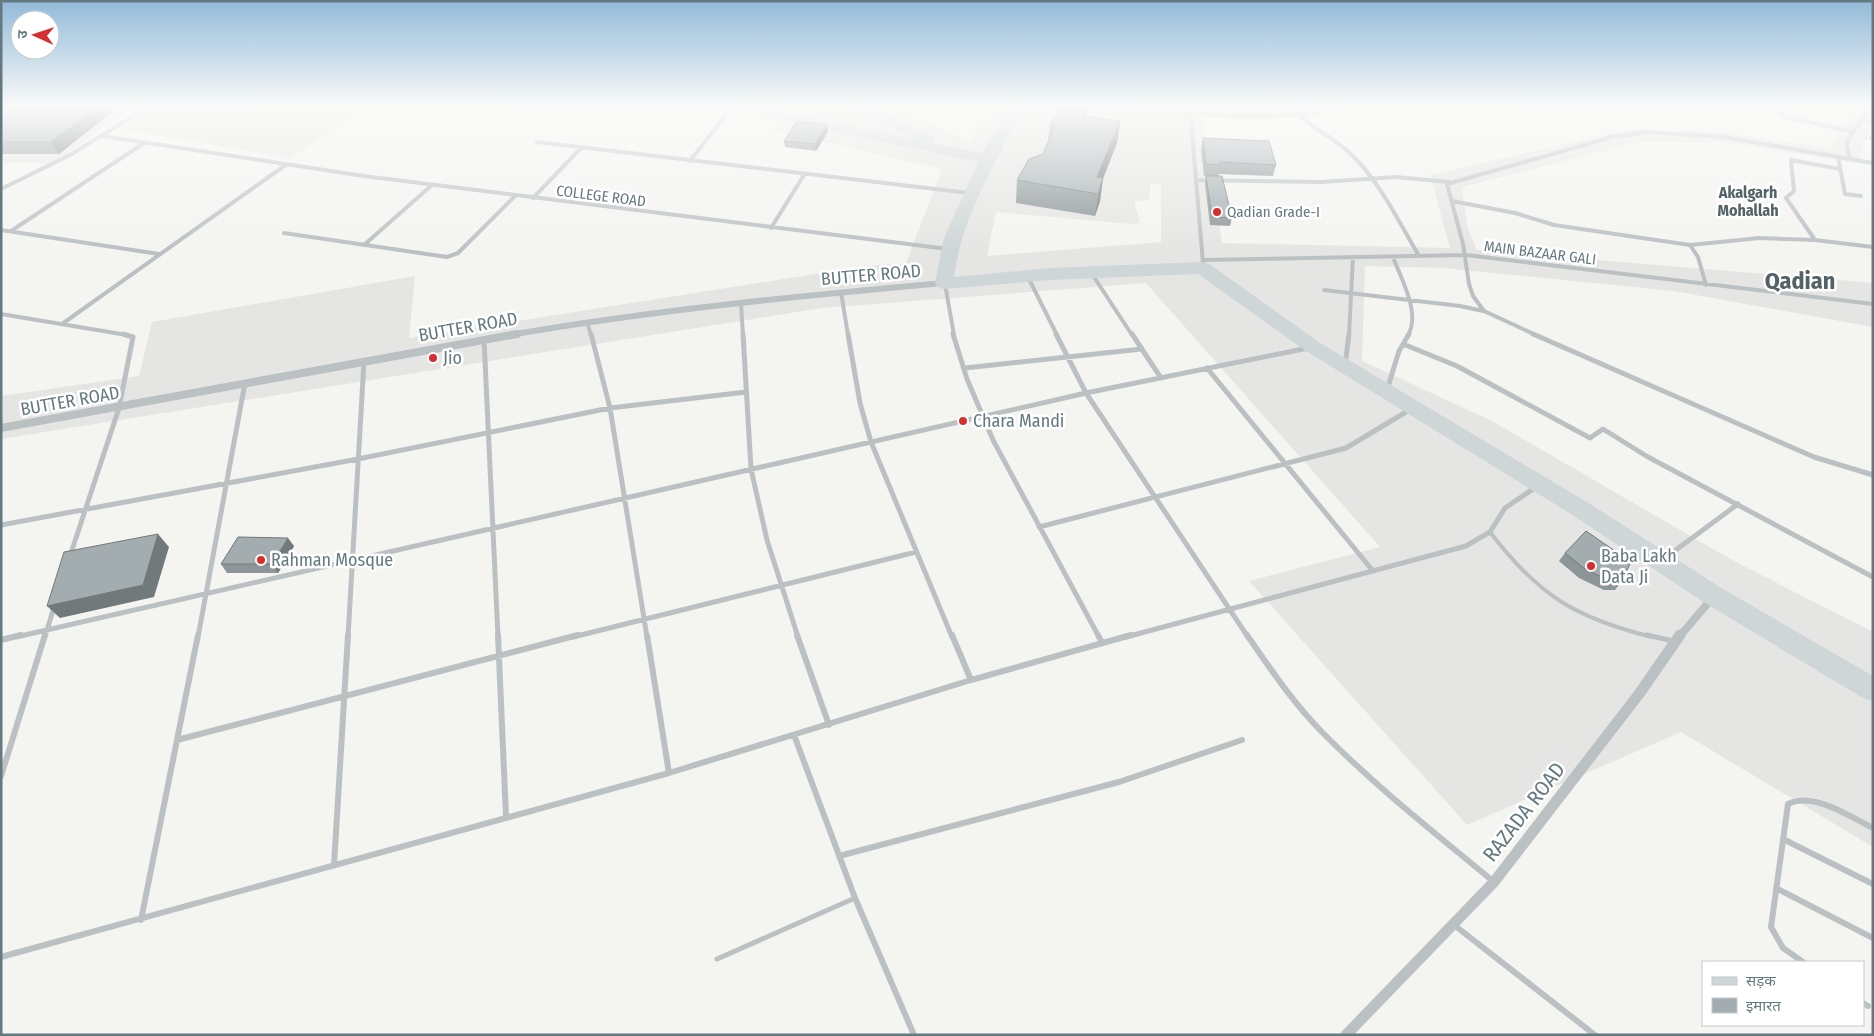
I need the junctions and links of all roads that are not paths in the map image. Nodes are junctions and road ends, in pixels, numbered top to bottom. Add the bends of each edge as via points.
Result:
1 (69, 155) edge
2 (126, 155) edge
3 (228, 155) edge
4 (574, 155) edge
5 (651, 155) edge
6 (694, 155) edge
7 (958, 155) edge
8 (988, 155) edge
9 (1194, 155) edge
10 (1350, 155) edge
11 (1549, 155) edge
12 (1829, 155) edge
13 (961, 156) joint
14 (1838, 157) junction
15 (1849, 158) joint
16 (986, 159) junction
17 (690, 160) junction
18 (1873, 163) edge
19 (287, 164) junction
20 (1840, 169) junction
21 (804, 175) junction
22 (1371, 178) junction
23 (1196, 180) junction
24 (1449, 182) junction
25 (432, 185) junction
26 (1, 189) edge
27 (972, 193) junction
28 (515, 196) junction
29 (1861, 196) dead end
30 (533, 198) junction
31 (1452, 201) junction
32 (771, 228) junction
33 (1, 230) edge
34 (11, 231) junction
35 (284, 233) dead end
36 (1815, 240) junction
37 (364, 245) junction
38 (1690, 245) junction
39 (1873, 247) edge
40 (950, 249) junction
41 (160, 254) junction
42 (1466, 255) junction
43 (1419, 256) junction
44 (1392, 257) junction
45 (1353, 258) junction
46 (1203, 264) junction
47 (1091, 271) junction
48 (1026, 275) junction
49 (944, 283) junction
50 (1706, 285) junction
51 (1324, 290) dead end
52 (841, 292) junction
53 (1352, 293) junction
54 (1408, 299) junction
55 (741, 304) junction
56 (1873, 304) edge
57 (1484, 312) junction
58 (1, 314) edge
59 (587, 322) junction
60 (61, 324) junction
61 (484, 339) junction
62 (1403, 344) junction
63 (1313, 347) junction
64 (1142, 349) junction
65 (1068, 358) junction
66 (364, 360) junction
67 (1345, 366) junction
68 (964, 368) junction
69 (1207, 368) junction
70 (1161, 378) junction
71 (245, 383) junction
72 (1387, 391) junction
73 (746, 392) junction
74 (1086, 393) junction
75 (1414, 407) junction
76 (119, 408) junction
77 (610, 408) junction
78 (982, 416) junction
79 (1, 428) edge
80 (488, 433) junction
81 (871, 442) junction
82 (358, 459) junction
83 (1284, 464) junction
84 (751, 469) junction
85 (1873, 475) edge
86 (227, 482) junction
87 (1540, 484) junction
88 (1154, 496) junction
89 (624, 498) junction
90 (1738, 504) junction
91 (85, 509) junction
92 (1, 525) edge
93 (1039, 527) junction
94 (492, 529) junction
95 (1490, 532) junction
96 (916, 552) junction
97 (352, 560) junction
98 (1660, 561) junction
99 (68, 565) edge
100 (1373, 571) junction
101 (1873, 577) edge
102 (781, 585) junction
103 (207, 593) junction
104 (1714, 596) junction
105 (56, 602) edge
106 (1228, 609) junction
107 (644, 619) junction
108 (47, 630) junction
109 (1, 640) edge
110 (1675, 641) junction
111 (1102, 643) junction
112 (498, 655) junction
113 (971, 680) junction
114 (1873, 690) edge
115 (344, 695) junction
116 (828, 725) junction
117 (794, 735) junction
118 (177, 740) junction
119 (1242, 740) dead end
120 (669, 773) junction
121 (1, 776) edge
122 (506, 816) junction
123 (1873, 828) edge
124 (1783, 839) junction
125 (839, 856) junction
126 (334, 865) junction
127 (1494, 882) junction
128 (1873, 884) edge
129 (1776, 888) junction
130 (855, 898) junction
131 (141, 920) junction
132 (1453, 924) junction
133 (1873, 938) edge
134 (1, 957) edge
135 (718, 959) dead end
136 (1802, 961) edge
137 (914, 1035) edge
138 (1346, 1035) edge
139 (1596, 1035) edge

1 - 26 street
2 - 34 street
3 - 19 street, COLLEGE ROAD
4 - 30 street
5 - 17 street
6 - 17 street
7 - 13 main road
8 - 16 main road
9 - 23 street
10 - 22 street
11 - 24 street
12 - 14 street
13 - 16 main road
14 - 15 street
14 - 20 street
15 - 18 street
16 - 27 main road
17 - 21 street
19 - 25 street, COLLEGE ROAD
19 - 41 street
20 - 29 street via 1845,194
20 - 36 street via 1791,160 1794,190 1786,198
21 - 27 street
21 - 32 street
22 - 23 street via 1322,182
22 - 24 street
22 - 43 street
23 - 46 street
24 - 31 street
25 - 28 street, COLLEGE ROAD
25 - 37 street
27 - 40 main road
28 - 30 street, COLLEGE ROAD
28 - 37 street via 453,256
30 - 32 street, COLLEGE ROAD
31 - 38 street via 1515,213 1554,225
31 - 42 street
32 - 40 street, COLLEGE ROAD
33 - 34 street
34 - 41 street
35 - 37 street
36 - 38 street via 1759,238
36 - 39 street
38 - 50 street via 1698,258
40 - 49 main road
41 - 60 street
42 - 43 street, MAIN BAZAAR GALI
42 - 50 street, MAIN BAZAAR GALI
42 - 57 street via 1466,279 1474,301
43 - 44 street, MAIN BAZAAR GALI
44 - 45 street, MAIN BAZAAR GALI
44 - 54 street
45 - 46 street, MAIN BAZAAR GALI
45 - 53 street
46 - 47 main road
46 - 63 main road
47 - 48 main road
47 - 64 street
48 - 49 main road
48 - 65 street
49 - 52 street, BUTTER ROAD
49 - 68 street
50 - 56 street, MAIN BAZAAR GALI
51 - 53 street
52 - 55 street, BUTTER ROAD
52 - 81 street via 860,402
53 - 54 street
53 - 67 street
54 - 57 street
54 - 62 street via 1412,328
55 - 59 street, BUTTER ROAD
55 - 73 street
57 - 85 street via 1814,457
58 - 60 street
59 - 61 street, BUTTER ROAD
59 - 77 street
60 - 76 street via 133,337
61 - 66 street, BUTTER ROAD
61 - 80 street
62 - 72 street
62 - 90 street via 1457,366 1590,438 1603,429 1648,457
63 - 67 main road
63 - 69 street
64 - 65 street
64 - 70 street
65 - 68 street
65 - 74 street
66 - 71 street, BUTTER ROAD
66 - 82 street
67 - 72 main road
68 - 78 street
69 - 70 street
69 - 83 street
70 - 74 street
71 - 76 street, BUTTER ROAD
71 - 86 street
72 - 75 main road
73 - 77 street
73 - 84 street
74 - 78 street
74 - 88 street
75 - 83 street via 1346,448
75 - 87 main road
76 - 79 street, BUTTER ROAD
76 - 91 street
77 - 80 street
77 - 89 street
78 - 81 street
78 - 93 street
80 - 82 street
80 - 94 street
81 - 84 street
81 - 96 street
82 - 86 street
82 - 97 street
83 - 88 street
83 - 100 street
84 - 89 street
84 - 102 street
86 - 91 street
86 - 103 street
87 - 95 street via 1505,508
87 - 98 main road
88 - 93 street
88 - 106 street
89 - 94 street
89 - 107 street
90 - 98 street
90 - 101 street
91 - 92 street
91 - 99 street
93 - 111 street
94 - 97 street
94 - 112 street
95 - 100 street via 1466,546
95 - 110 lane via 1532,581 1566,607 1615,627
96 - 102 street
96 - 113 street
97 - 103 street
97 - 115 street
98 - 104 main road
100 - 106 street
102 - 107 street
102 - 116 street
103 - 108 street
103 - 118 street
104 - 110 street, RAZADA ROAD
104 - 114 main road
105 - 108 street
106 - 111 street
106 - 127 street via 1284,688 1321,732 1394,799
107 - 112 street
107 - 120 street
108 - 109 street
108 - 121 street
110 - 127 street, RAZADA ROAD via 1640,694
111 - 113 street
112 - 115 street
112 - 122 street
113 - 116 street
115 - 118 street
115 - 126 street
116 - 117 street
117 - 120 street
117 - 125 street
118 - 131 street
119 - 125 street via 1119,782
120 - 122 street
122 - 126 street
123 - 124 street via 1819,803 1796,800 1788,804
124 - 128 street
124 - 129 street
125 - 130 street
126 - 131 street
127 - 132 street, RAZADA ROAD
129 - 133 street
129 - 136 street via 1771,927 1774,937
130 - 135 lane
130 - 137 street
131 - 134 street
132 - 138 street, RAZADA ROAD
132 - 139 street

